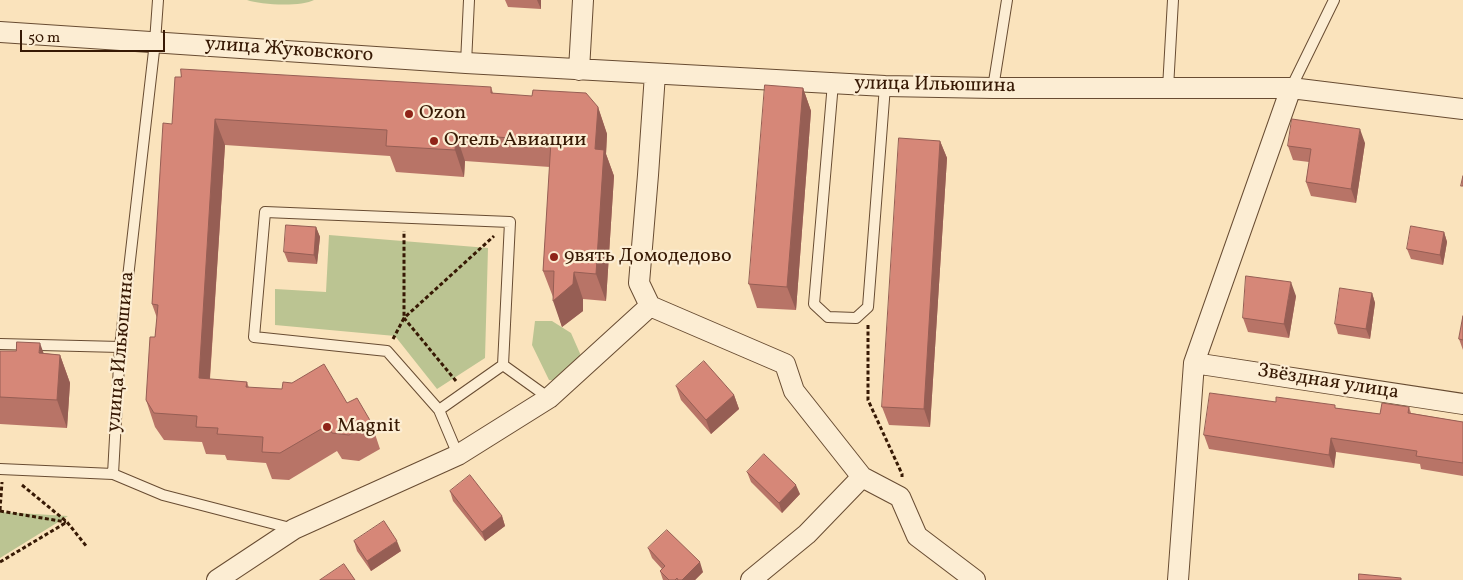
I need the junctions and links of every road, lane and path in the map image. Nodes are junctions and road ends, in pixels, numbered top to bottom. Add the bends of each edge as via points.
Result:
1 (158, 0) edge
2 (469, 0) edge
3 (584, 0) edge
4 (1007, 0) edge
5 (1173, 0) edge
6 (1334, 0) edge
7 (0, 32) edge
8 (155, 42) junction
9 (466, 63) junction
10 (579, 70) junction
11 (654, 74) junction
12 (833, 83) junction
13 (885, 86) junction
14 (993, 88) junction
15 (1168, 88) junction
16 (1291, 88) junction
17 (1463, 109) edge
18 (404, 218) junction
19 (510, 222) junction
20 (650, 306) junction
21 (868, 307) junction
22 (404, 318) junction
23 (0, 344) edge
24 (120, 347) junction
25 (387, 351) junction
26 (1194, 362) junction
27 (503, 365) junction
28 (465, 392) junction
29 (549, 398) junction
30 (1463, 404) edge
31 (439, 410) junction
32 (458, 455) junction
33 (1, 469) edge
34 (113, 474) junction
35 (862, 477) junction
36 (900, 497) junction
37 (0, 510) edge
38 (66, 522) junction
39 (294, 529) junction
40 (87, 547) dead end
41 (0, 562) edge
42 (217, 580) edge
43 (751, 580) edge
44 (975, 580) edge
45 (1178, 580) edge

1 - 8 lane, улица Ильюшина
2 - 9 lane
3 - 10 street
4 - 14 lane
5 - 15 lane
6 - 16 lane
7 - 8 street, улица Жуковского
8 - 9 street, улица Жуковского
8 - 24 lane, улица Ильюшина
9 - 10 street, улица Жуковского
10 - 11 street, улица Ильюшина
11 - 12 street, улица Ильюшина
11 - 20 street via 639,283
12 - 13 street, улица Ильюшина
12 - 21 lane via 814,304 828,317 856,318
13 - 14 street, улица Ильюшина
13 - 21 lane
14 - 15 street, улица Ильюшина
15 - 16 street, улица Ильюшина
16 - 17 street, улица Ильюшина
16 - 26 street
18 - 19 lane
18 - 22 path
18 - 25 lane via 265,212 254,337
19 - 22 path
19 - 27 lane
20 - 29 street
20 - 35 street via 785,364 794,391
21 - 36 path via 868,400 902,474
22 - 25 path
22 - 28 path
23 - 24 lane
24 - 34 lane, улица Ильюшина
25 - 31 lane
26 - 30 street, Звёздная улица
26 - 45 street
27 - 28 lane
27 - 29 lane
28 - 31 lane
29 - 32 street
31 - 32 lane
32 - 39 street
33 - 34 lane
33 - 37 path
33 - 38 path
34 - 39 lane via 163,495
35 - 36 street
35 - 43 street via 807,534
36 - 44 street via 917,536
37 - 38 path
38 - 40 path
38 - 41 path
39 - 42 street

